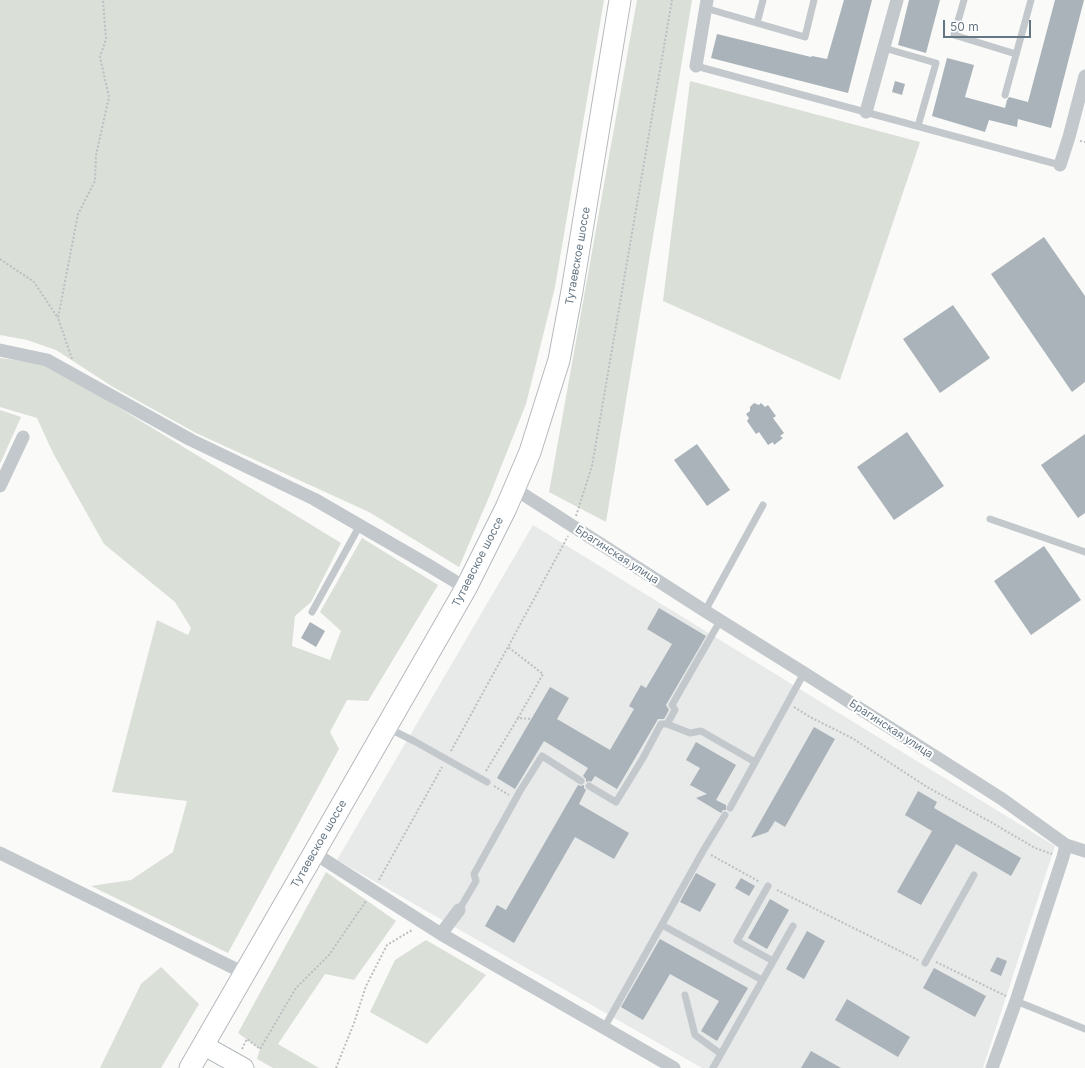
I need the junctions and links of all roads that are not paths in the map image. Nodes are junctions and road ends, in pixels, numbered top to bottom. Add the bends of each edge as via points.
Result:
1 (620, 0) edge
2 (763, 0) edge
3 (814, 0) edge
4 (897, 0) edge
5 (964, 0) edge
6 (1031, 0) edge
7 (706, 4) edge
8 (756, 23) junction
9 (884, 48) junction
10 (1016, 54) junction
11 (696, 66) joint
12 (1085, 76) edge
13 (1005, 96) dead end
14 (866, 112) junction
15 (918, 126) junction
16 (1060, 165) joint
17 (0, 350) edge
18 (23, 437) dead end
19 (0, 486) edge
20 (515, 489) junction
21 (762, 505) dead end
22 (990, 518) dead end
23 (360, 525) junction
24 (1085, 552) edge
25 (466, 588) junction
26 (705, 611) junction
27 (312, 612) dead end
28 (720, 621) junction
29 (804, 673) junction
30 (667, 724) junction
31 (386, 727) junction
32 (755, 762) junction
33 (484, 781) road end
34 (581, 781) dead end
35 (589, 786) dead end
36 (730, 808) dead end
37 (726, 815) dead end
38 (1065, 851) junction
39 (1085, 851) edge
40 (0, 853) edge
41 (314, 853) junction
42 (974, 875) dead end
43 (768, 886) road end
44 (459, 910) joint
45 (662, 925) junction
46 (793, 926) dead end
47 (441, 934) junction
48 (773, 961) junction
49 (925, 963) road end
50 (244, 974) junction
51 (762, 980) junction
52 (685, 995) dead end
53 (1016, 1000) junction
54 (604, 1028) junction
55 (1085, 1029) edge
56 (203, 1045) junction
57 (720, 1054) junction
58 (239, 1065) edge
59 (190, 1068) edge
60 (674, 1068) edge
61 (713, 1068) edge
62 (992, 1068) edge

1 - 20 main road, Тутаевское шоссе via 559,360
2 - 8 lane
3 - 8 lane via 805,37
4 - 9 street
5 - 10 lane via 954,36
6 - 10 lane
7 - 8 lane
7 - 11 street
9 - 14 street
9 - 15 lane via 936,63
10 - 13 lane
11 - 14 lane
12 - 16 street
14 - 15 lane
15 - 16 lane
17 - 23 street via 47,360 191,440 314,499
18 - 19 street
20 - 25 main road, Тутаевское шоссе
20 - 26 street, Брагинская улица
21 - 26 lane
22 - 24 lane
23 - 25 street
23 - 27 lane
25 - 31 main road, Тутаевское шоссе
26 - 28 street, Брагинская улица
28 - 29 street, Брагинская улица
28 - 30 lane via 672,705 675,710
29 - 32 lane
29 - 38 street, Брагинская улица via 1002,799
30 - 32 lane via 690,733 701,731
30 - 35 lane via 661,724 616,802
31 - 33 lane
31 - 41 main road, Тутаевское шоссе
32 - 36 lane
34 - 44 lane via 542,756 474,874 476,881
37 - 45 lane
38 - 39 street, Брагинская улица
38 - 53 street
40 - 50 street
41 - 47 street
41 - 50 main road, Тутаевское шоссе
42 - 49 lane
43 - 48 lane via 737,941
44 - 47 street
45 - 51 lane
45 - 54 lane
46 - 48 lane
47 - 54 street
48 - 51 lane
50 - 56 main road, Тутаевское шоссе
51 - 57 lane
52 - 57 lane via 695,1035
53 - 55 lane
53 - 62 street
54 - 60 street
56 - 58 street
56 - 59 main road, Тутаевское шоссе
57 - 61 lane

